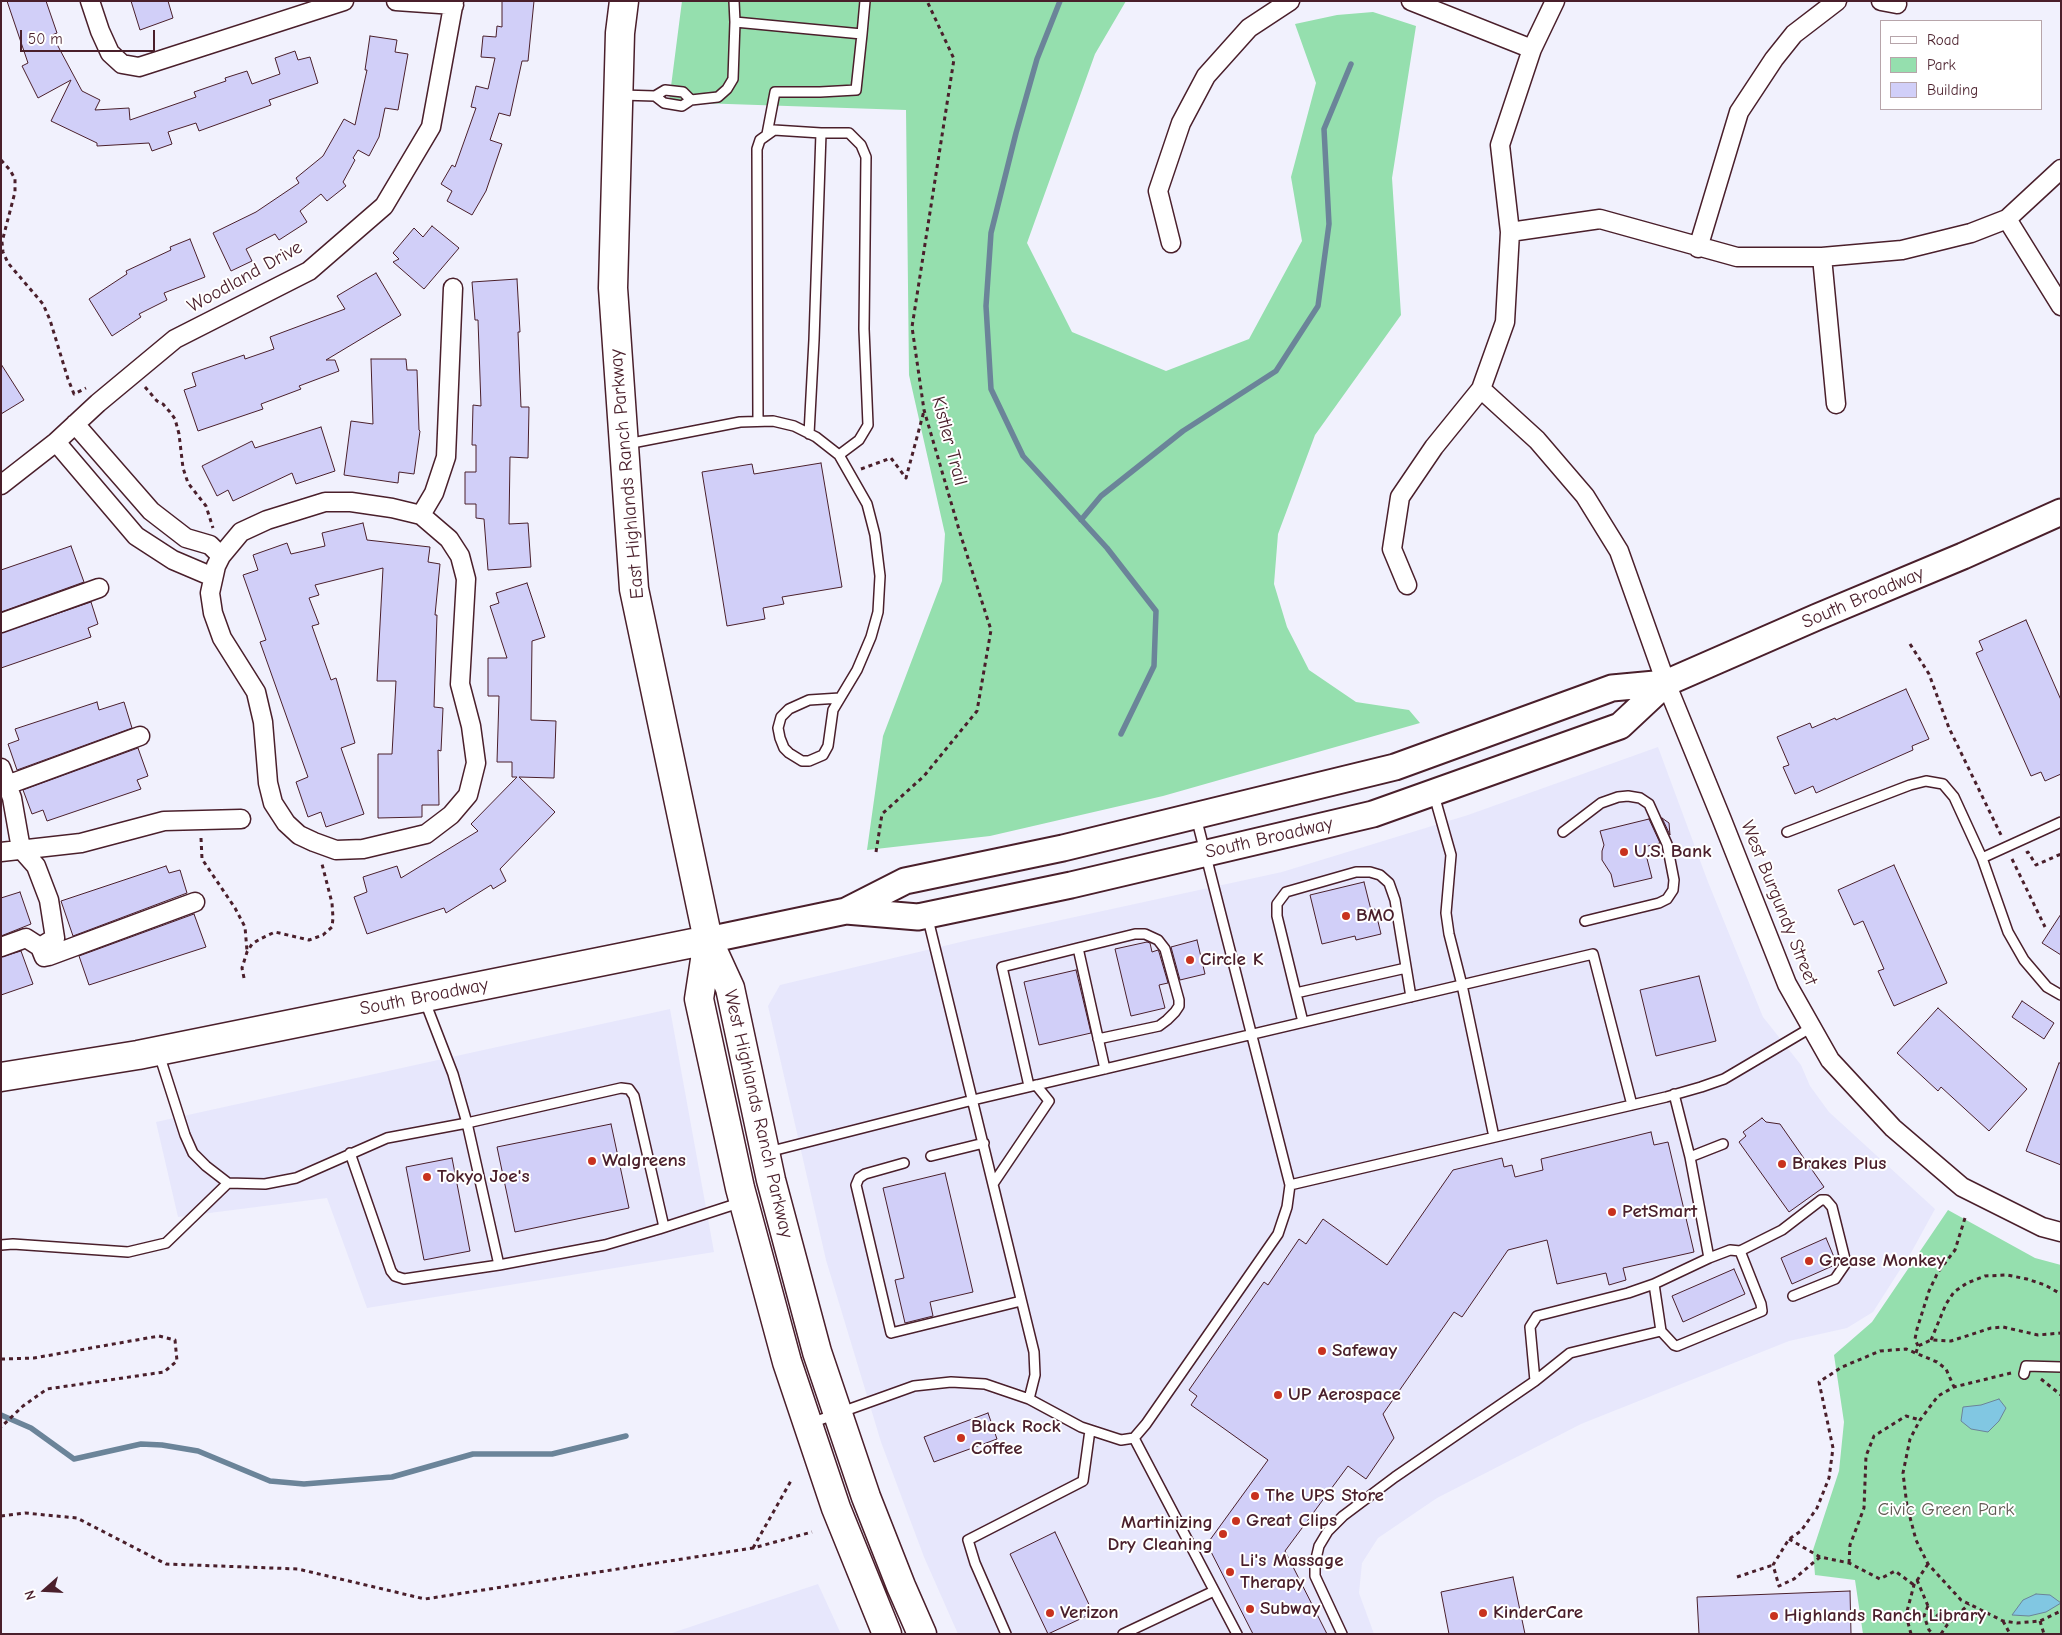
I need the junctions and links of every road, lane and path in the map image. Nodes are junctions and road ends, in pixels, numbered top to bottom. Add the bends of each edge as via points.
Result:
1 (90, 1) edge
2 (344, 1) edge
3 (396, 1) edge
4 (624, 1) edge
5 (734, 1) edge
6 (866, 1) edge
7 (927, 1) edge
8 (1290, 1) edge
9 (1411, 1) edge
10 (1555, 1) edge
11 (1837, 1) edge
12 (454, 3) edge
13 (735, 22) junction
14 (862, 34) junction
15 (1532, 49) junction
16 (618, 95) junction
17 (655, 96) junction
18 (691, 100) junction
19 (821, 132) junction
20 (767, 134) junction
21 (1, 160) edge
22 (2061, 169) edge
23 (2007, 219) junction
24 (1510, 232) junction
25 (1171, 243) dead end
26 (1698, 248) junction
27 (1822, 257) junction
28 (453, 288) dead end
29 (2061, 306) edge
30 (87, 388) dead end
31 (138, 389) dead end
32 (1481, 389) junction
33 (1836, 404) dead end
34 (924, 410) junction
35 (758, 421) junction
36 (75, 424) junction
37 (809, 434) junction
38 (56, 442) junction
39 (624, 444) junction
40 (839, 455) junction
41 (850, 472) junction
42 (1, 485) edge
43 (2061, 512) edge
44 (421, 515) junction
45 (215, 550) junction
46 (213, 577) junction
47 (1408, 585) dead end
48 (99, 588) dead end
49 (1, 623) edge
50 (1910, 644) dead end
51 (1666, 683) junction
52 (840, 698) junction
53 (140, 736) dead end
54 (1, 768) edge
55 (7, 785) junction
56 (1433, 793) junction
57 (1196, 816) junction
58 (241, 818) dead end
59 (200, 820) junction
60 (2061, 822) edge
61 (1563, 832) dead end
62 (1787, 832) dead end
63 (323, 846) junction
64 (2006, 847) junction
65 (21, 849) junction
66 (1, 852) edge
67 (876, 852) dead end
68 (1205, 854) junction
69 (2061, 854) edge
70 (1982, 858) junction
71 (2012, 860) junction
72 (195, 902) dead end
73 (846, 911) junction
74 (927, 915) junction
75 (1585, 921) dead end
76 (2045, 927) dead end
77 (708, 940) junction
78 (1, 947) edge
79 (38, 947) junction
80 (1078, 948) junction
81 (247, 952) junction
82 (1406, 968) junction
83 (244, 978) dead end
84 (1462, 985) junction
85 (1296, 993) junction
86 (2061, 995) edge
87 (424, 997) junction
88 (1411, 997) junction
89 (1303, 1022) junction
90 (1812, 1027) junction
91 (1252, 1034) junction
92 (1098, 1039) junction
93 (158, 1051) junction
94 (1105, 1068) junction
95 (1, 1077) edge
96 (1033, 1085) junction
97 (1674, 1094) junction
98 (973, 1100) junction
99 (1632, 1105) junction
100 (467, 1123) junction
101 (1494, 1137) junction
102 (984, 1143) junction
103 (1723, 1144) dead end
104 (350, 1153) junction
105 (765, 1153) junction
106 (931, 1156) dead end
107 (1690, 1158) junction
108 (904, 1163) dead end
109 (228, 1183) junction
110 (993, 1184) junction
111 (1290, 1185) junction
112 (743, 1201) junction
113 (1965, 1218) dead end
114 (664, 1227) junction
115 (2061, 1232) edge
116 (1, 1245) edge
117 (1740, 1251) junction
118 (1709, 1258) junction
119 (498, 1265) junction
120 (1654, 1284) junction
121 (2061, 1294) edge
122 (1793, 1296) dead end
123 (1021, 1301) junction
124 (1662, 1331) junction
125 (2061, 1333) edge
126 (1931, 1340) junction
127 (1918, 1346) junction
128 (1916, 1353) junction
129 (1, 1359) edge
130 (2061, 1367) edge
131 (2024, 1374) junction
132 (1535, 1381) junction
133 (1954, 1387) junction
134 (2061, 1394) edge
135 (1028, 1399) junction
136 (838, 1412) junction
137 (1920, 1420) junction
138 (807, 1424) junction
139 (1, 1427) edge
140 (1090, 1430) junction
141 (1134, 1438) junction
142 (792, 1479) dead end
143 (1, 1516) edge
144 (812, 1532) dead end
145 (1789, 1539) junction
146 (753, 1548) junction
147 (1820, 1557) junction
148 (1849, 1562) junction
149 (1928, 1564) junction
150 (1773, 1565) junction
151 (1737, 1577) dead end
152 (1917, 1580) junction
153 (1914, 1584) junction
154 (1214, 1590) junction
155 (1969, 1604) junction
156 (1928, 1606) junction
157 (2061, 1611) edge
158 (2003, 1621) junction
159 (2040, 1621) junction
160 (1947, 1625) junction
161 (887, 1634) edge
162 (922, 1634) edge
163 (1006, 1634) edge
164 (1123, 1634) edge
165 (1237, 1634) edge
166 (1342, 1634) edge
167 (1911, 1634) edge
168 (1933, 1634) edge
169 (1942, 1634) edge
170 (2010, 1634) edge
171 (2044, 1634) edge

1 - 2 street via 110,53 122,64 139,67
3 - 12 street
4 - 16 main road, East Highlands Ranch Parkway
5 - 13 lane
6 - 14 lane
7 - 34 path, Kistler Trail via 954,59 912,327
8 - 25 street via 1249,28 1206,76 1181,123 1158,191
9 - 15 street
10 - 15 street
11 - 26 street via 1794,34 1738,112
12 - 36 street, Woodland Drive via 431,127 384,206 309,270 175,339
13 - 14 lane
13 - 18 lane via 732,79 727,89 718,97
14 - 20 lane via 856,90 775,92
15 - 24 street via 1500,145
16 - 17 lane
16 - 39 main road, East Highlands Ranch Parkway via 613,288
17 - 18 lane via 666,90 683,92
17 - 18 lane via 664,104 682,106
19 - 20 lane via 774,130
19 - 37 lane
19 - 40 lane via 849,134 862,145 866,157 864,329 868,425 859,440
20 - 35 lane via 757,149
21 - 30 path via 15,179 15,192 2,242 8,263 43,304 74,394
22 - 23 street
23 - 27 street via 1971,233 1902,250
23 - 29 street
24 - 26 street via 1600,219
24 - 32 street via 1505,322
26 - 27 street via 1737,257
27 - 33 street
28 - 44 street via 446,457 434,493
31 - 45 path via 144,385 175,419 180,434 183,468 188,484 206,506 215,532
32 - 47 street via 1434,447 1400,497 1392,549
32 - 51 street, West Burgundy Street via 1537,440 1585,496 1619,551
34 - 41 path via 906,478 892,458
34 - 67 path, Kistler Trail via 991,630 977,711 924,776 882,814
35 - 37 lane via 794,426
35 - 39 lane
36 - 38 street, Woodland Drive
36 - 45 street via 151,511 186,538
37 - 40 lane
38 - 42 street, Woodland Drive
38 - 46 street via 136,536 173,560
39 - 77 main road, East Highlands Ranch Parkway via 634,589
40 - 41 lane
41 - 52 lane via 867,504 880,576 878,612 871,636 857,670
43 - 51 main road, South Broadway
44 - 45 street via 351,502 325,502 268,520 241,532
44 - 63 street via 449,538 460,556 466,579 460,684 476,763 468,795 451,815 426,834 363,849 336,850
45 - 46 street
46 - 63 street via 210,593 222,638 256,692 260,707 273,803 286,823 299,835
48 - 49 street
50 - 64 path via 1928,674 1949,728
51 - 56 main road, South Broadway via 1620,726
51 - 57 main road, South Broadway via 1612,688 1395,767
51 - 90 street, West Burgundy Street via 1787,984
52 - 52 lane via 833,710 828,746 823,755 802,761 784,748 778,728 781,717 789,709 809,700
53 - 55 street
54 - 55 street
55 - 65 street
56 - 68 main road, South Broadway via 1373,814
56 - 84 lane via 1451,855 1446,913
57 - 68 lane
57 - 73 main road, South Broadway via 905,881
58 - 59 street
59 - 65 street via 164,821 81,843
59 - 81 path via 202,859 245,927
60 - 64 lane
61 - 75 lane via 1601,803 1628,796 1649,804 1667,844 1674,880 1673,890 1666,899
62 - 70 lane via 1926,781 1942,784 1954,797
63 - 81 path via 320,855 332,903 332,927 323,936 309,940 275,932 252,944
64 - 70 lane
64 - 71 path
65 - 66 street
65 - 79 street via 36,866 49,900 55,938
68 - 74 main road, South Broadway
68 - 91 lane
69 - 71 path via 2036,865 2028,852
70 - 86 lane via 2008,932 2024,960 2047,987
71 - 76 path
72 - 79 street
73 - 74 main road, South Broadway
73 - 77 main road, South Broadway
74 - 98 lane
77 - 87 main road, South Broadway
77 - 105 main road, West Highlands Ranch Parkway via 730,988
77 - 112 main road, West Highlands Ranch Parkway via 699,998
78 - 79 street
80 - 92 lane
80 - 92 lane via 1135,934 1145,934 1158,940 1166,949 1178,1000 1175,1012 1159,1026
80 - 96 lane via 1002,966
81 - 83 path via 242,968
82 - 85 lane
82 - 85 lane via 1395,900 1389,884 1380,875 1356,872 1286,892 1277,904 1277,916
82 - 88 lane
84 - 88 lane
84 - 99 lane via 1593,954
84 - 101 lane
85 - 89 lane
87 - 93 main road, South Broadway
87 - 100 lane via 453,1074
88 - 89 lane
89 - 91 lane
90 - 97 lane via 1724,1079
90 - 115 street, West Burgundy Street via 1830,1060 1893,1128 1962,1187
91 - 94 lane
91 - 111 lane
92 - 94 lane
93 - 95 main road, South Broadway
93 - 109 lane via 193,1153
94 - 96 lane
96 - 98 lane
96 - 110 lane via 1050,1101
97 - 99 lane
97 - 107 lane
98 - 102 lane
98 - 105 lane
99 - 101 lane
100 - 104 lane via 387,1138
100 - 114 lane via 621,1088 629,1089 634,1096
100 - 119 lane
101 - 111 lane
102 - 106 lane
102 - 110 lane
103 - 107 lane
104 - 109 lane via 296,1178 266,1184
104 - 119 lane via 390,1271 395,1276 404,1279
105 - 136 main road, West Highlands Ranch Parkway via 817,1352
107 - 118 lane
108 - 123 lane via 865,1174 856,1185 891,1333
109 - 116 lane via 166,1243 128,1252
110 - 123 lane
111 - 141 lane via 1278,1234
112 - 114 lane
112 - 138 main road, West Highlands Ranch Parkway via 786,1362
113 - 127 path via 1955,1250 1938,1272 1929,1291 1917,1329 1915,1340
114 - 119 lane via 605,1245
117 - 118 lane via 1730,1250
117 - 122 lane via 1782,1230 1826,1200 1832,1207 1846,1264 1835,1279
117 - 124 lane via 1762,1311 1677,1346
118 - 120 lane
120 - 124 lane
120 - 132 lane via 1537,1316 1530,1327
121 - 126 path via 2027,1279 2007,1275 1985,1276 1954,1292
123 - 135 lane via 1034,1352 1035,1376
124 - 132 lane via 1570,1353
125 - 126 path via 2038,1335 2003,1327 1951,1341
126 - 127 path
127 - 128 path
128 - 133 path via 1946,1369
128 - 145 path via 1906,1349 1880,1351 1842,1367 1819,1382 1833,1448 1829,1478 1817,1508 1801,1532
129 - 139 path via 34,1358 159,1336 176,1340 177,1361 164,1372 47,1389
130 - 131 lane via 2026,1366
131 - 133 path via 2005,1374
131 - 134 path via 2040,1378
132 - 166 lane via 1395,1477 1328,1531 1319,1546 1315,1576
133 - 137 path via 1938,1396
135 - 136 lane via 985,1384 951,1382 914,1386
135 - 140 lane
136 - 138 lane
136 - 162 main road, West Highlands Ranch Parkway via 866,1498
137 - 148 path via 1906,1416 1874,1436 1866,1456 1864,1508 1850,1544
137 - 149 path via 1910,1439 1903,1473 1916,1540
138 - 161 main road, West Highlands Ranch Parkway via 836,1508
140 - 141 lane via 1121,1440
140 - 163 lane via 1083,1481 968,1540 974,1563
141 - 154 lane
142 - 146 path
143 - 146 path via 25,1513 77,1518 166,1564 298,1569 425,1600
144 - 146 path
145 - 147 path
145 - 150 path
147 - 148 path
147 - 150 path via 1794,1579 1779,1586
148 - 153 path via 1880,1579 1895,1571
149 - 152 path
149 - 155 path via 1961,1600
150 - 151 path
152 - 153 path
152 - 156 path
153 - 167 path via 1906,1615
154 - 164 lane
154 - 165 lane
155 - 158 path
155 - 160 path
156 - 160 path
156 - 168 path via 1924,1616
157 - 159 path
158 - 159 path
158 - 170 path
159 - 171 path
160 - 169 path

